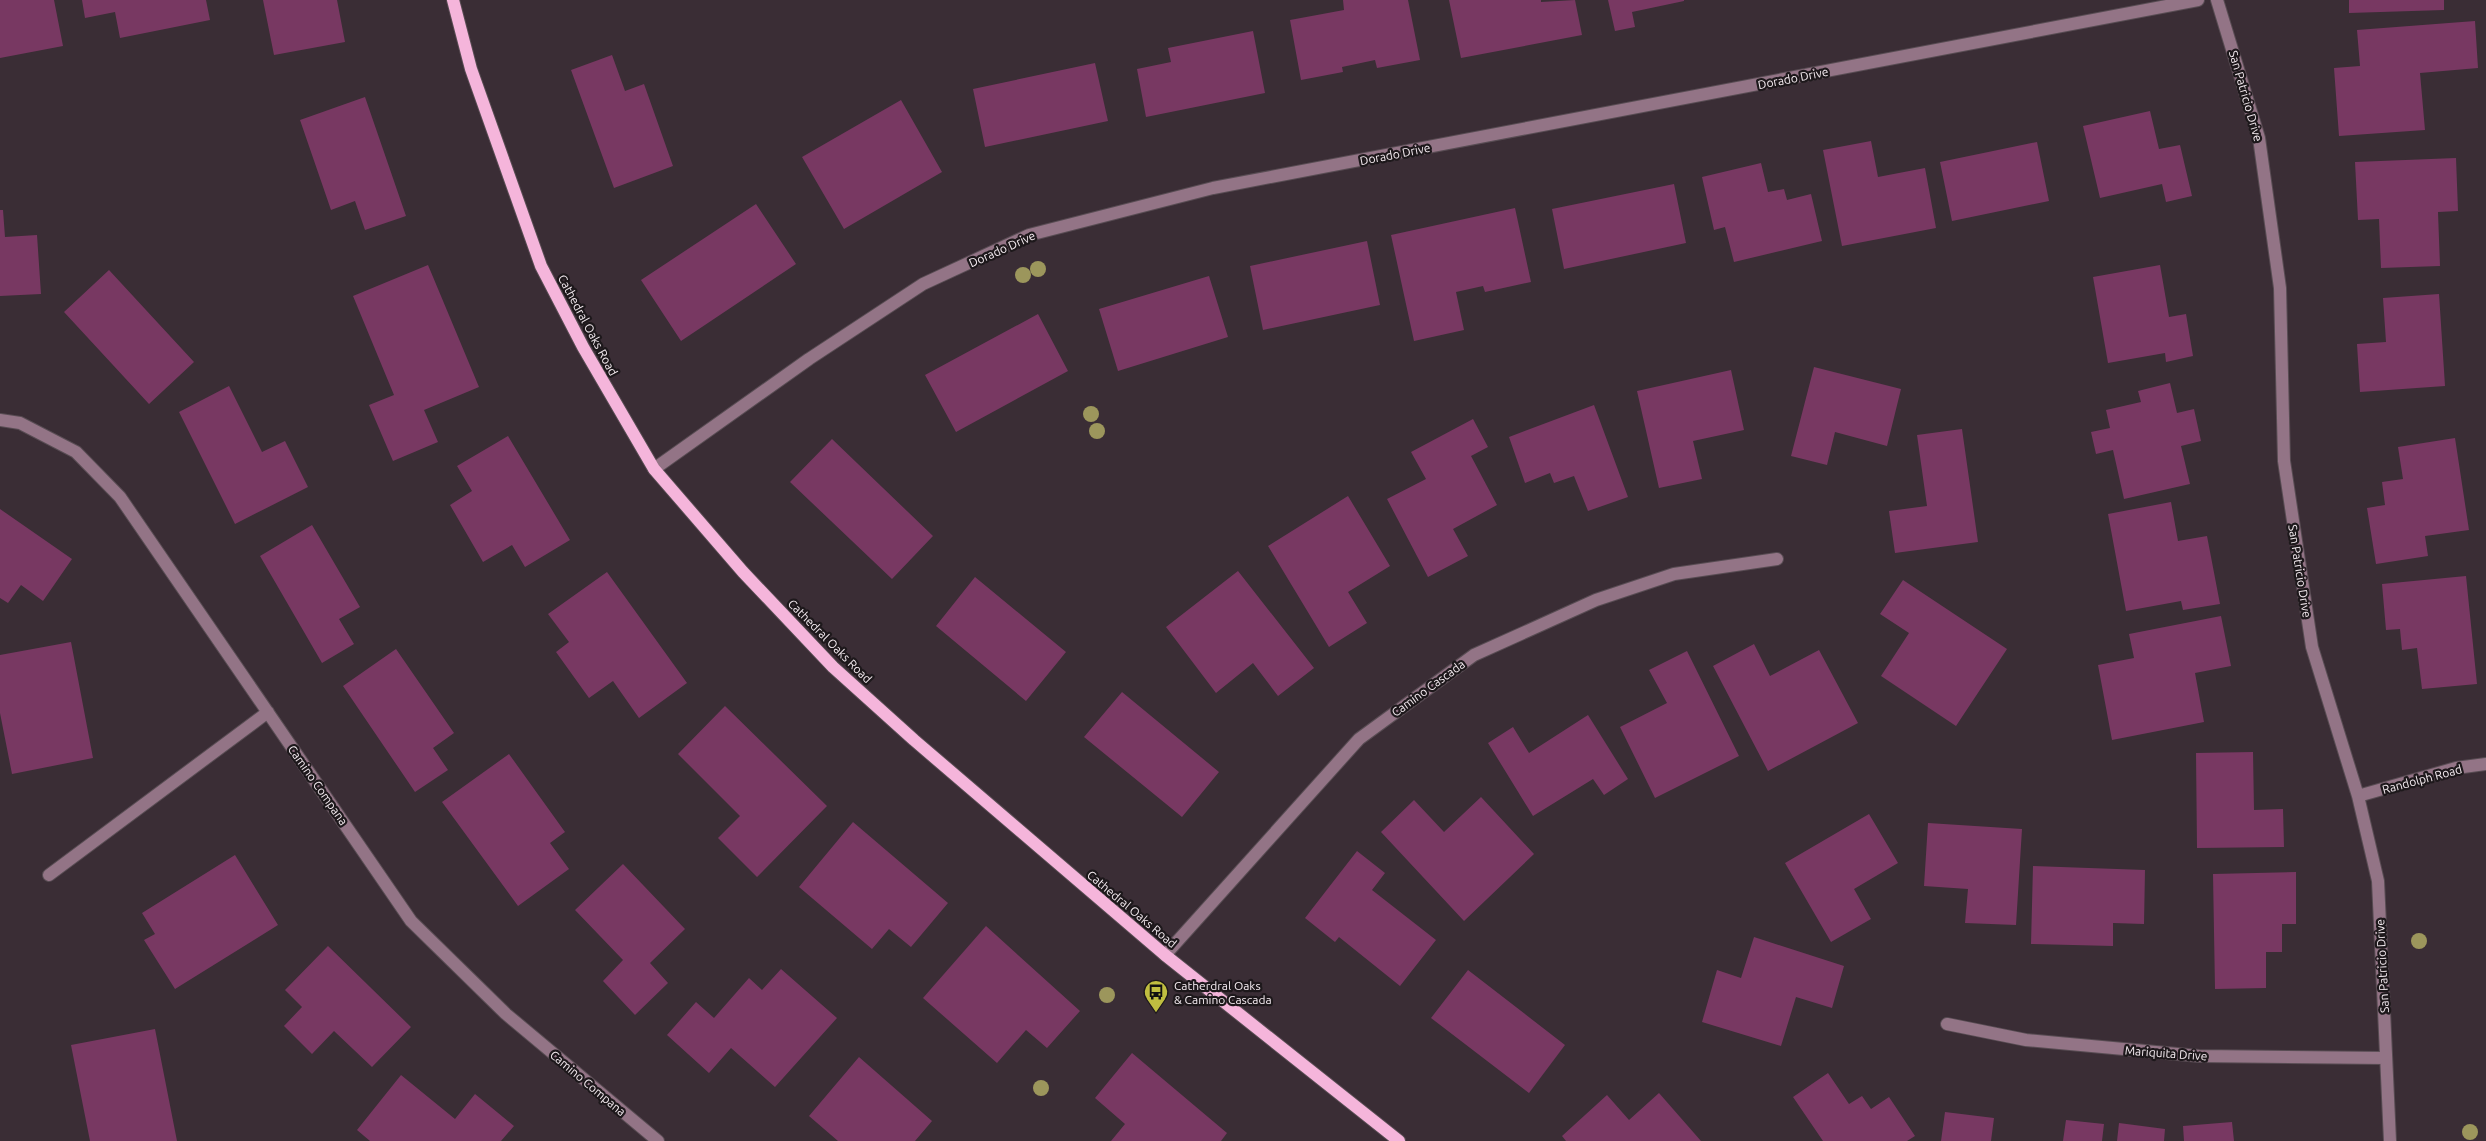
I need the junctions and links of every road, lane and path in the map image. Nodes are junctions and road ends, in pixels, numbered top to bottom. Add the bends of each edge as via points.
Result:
1 (452, 0) edge
2 (2198, 0) edge
3 (2217, 0) edge
4 (0, 420) edge
5 (654, 468) junction
6 (1777, 559) dead end
7 (268, 712) junction
8 (2486, 764) edge
9 (2358, 796) junction
10 (49, 875) dead end
11 (1165, 955) junction
12 (1947, 1024) dead end
13 (2386, 1058) junction
14 (658, 1141) edge
15 (1399, 1141) edge
16 (2390, 1141) edge

1 - 5 main road, Cathedral Oaks Road via 471,69 541,266 588,356
2 - 5 street, Dorado Drive via 1213,188 1029,235 924,284 809,359
3 - 9 street, San Patricio Drive via 2259,138 2280,288 2284,461 2312,647
4 - 7 street, Camino Compana via 20,423 76,452 120,496
5 - 11 main road, Cathedral Oaks Road via 743,572 833,667
6 - 11 street, Camino Cascada via 1674,574 1596,600 1474,655 1359,739
7 - 10 street
7 - 14 street, Camino Compana via 411,921 506,1014
8 - 9 street, Randolph Road via 2456,768
9 - 13 street, San Patricio Drive via 2378,881
11 - 15 main road, Cathedral Oaks Road
12 - 13 street, Mariquita Drive via 2026,1040 2154,1053
13 - 16 street, San Patricio Drive

